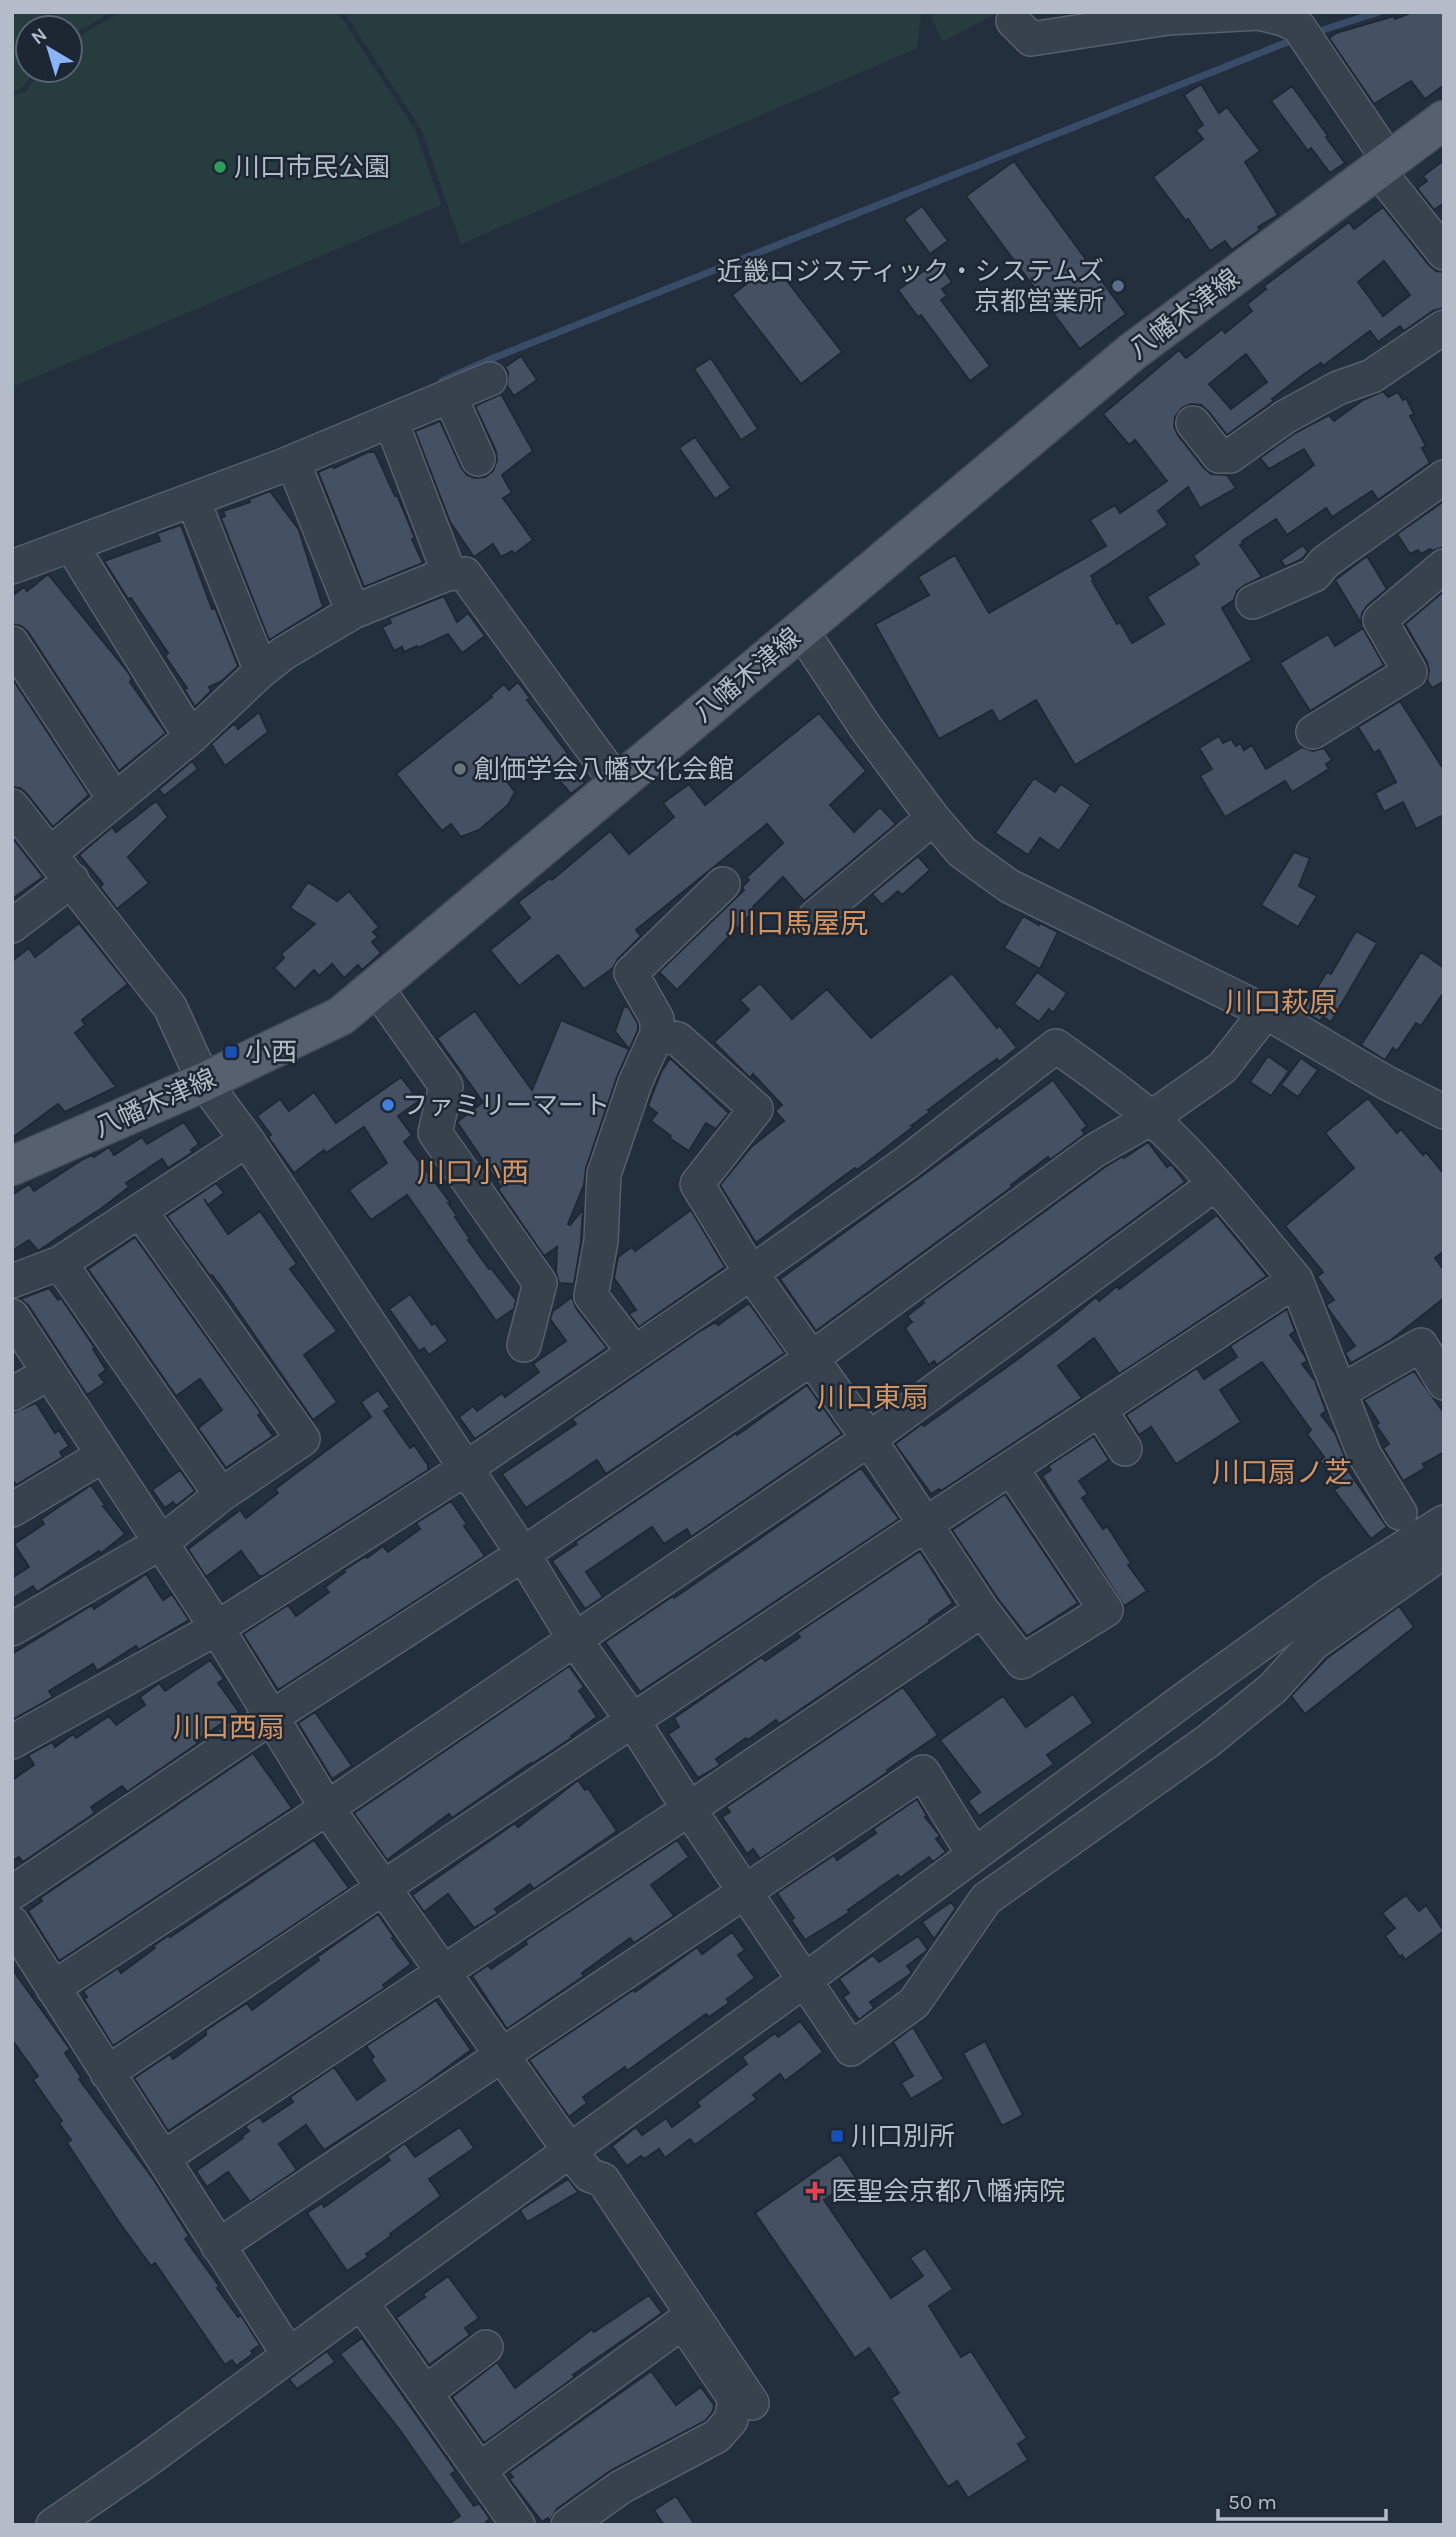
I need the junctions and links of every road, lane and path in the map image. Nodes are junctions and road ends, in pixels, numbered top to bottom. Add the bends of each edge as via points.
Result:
1 (1013, 21) dead end
2 (1444, 120) edge
3 (1384, 166) junction
4 (1444, 253) edge
5 (1444, 327) edge
6 (490, 379) dead end
7 (450, 396) junction
8 (391, 421) junction
9 (1193, 423) dead end
10 (478, 459) dead end
11 (293, 462) junction
12 (1444, 477) edge
13 (193, 500) junction
14 (71, 545) junction
15 (1444, 566) edge
16 (12, 567) edge
17 (449, 573) junction
18 (1253, 602) dead end
19 (353, 612) junction
20 (802, 630) junction
21 (12, 643) edge
22 (261, 671) junction
23 (1313, 732) dead end
24 (191, 737) junction
25 (618, 784) junction
26 (115, 800) junction
27 (12, 806) edge
28 (933, 818) junction
29 (51, 853) junction
30 (72, 880) junction
31 (723, 884) dead end
32 (815, 917) dead end
33 (12, 926) edge
34 (376, 987) junction
35 (1266, 1013) junction
36 (657, 1034) junction
37 (204, 1082) junction
38 (1444, 1112) edge
39 (1151, 1118) junction
40 (247, 1140) junction
41 (12, 1166) edge
42 (1215, 1184) junction
43 (140, 1211) junction
44 (60, 1263) junction
45 (751, 1273) junction
46 (1296, 1280) junction
47 (12, 1281) edge
48 (12, 1316) edge
49 (524, 1345) dead end
50 (634, 1352) junction
51 (812, 1358) junction
52 (49, 1373) junction
53 (1444, 1383) edge
54 (1339, 1392) junction
55 (12, 1394) edge
56 (1100, 1410) junction
57 (869, 1439) junction
58 (1125, 1449) dead end
59 (102, 1456) junction
60 (1011, 1468) junction
61 (465, 1469) junction
62 (221, 1495) junction
63 (12, 1510) edge
64 (1400, 1513) dead end
65 (1444, 1522) edge
66 (924, 1525) junction
67 (162, 1542) junction
68 (1444, 1551) edge
69 (523, 1554) junction
70 (982, 1610) junction
71 (217, 1628) junction
72 (12, 1629) edge
73 (575, 1640) junction
74 (270, 1718) junction
75 (634, 1720) junction
76 (12, 1742) edge
77 (327, 1808) junction
78 (689, 1809) junction
79 (974, 1855) junction
80 (385, 1888) junction
81 (12, 1893) edge
82 (745, 1893) junction
83 (12, 1923) edge
84 (442, 1972) junction
85 (805, 1980) junction
86 (53, 1988) junction
87 (501, 2055) junction
88 (107, 2073) junction
89 (569, 2150) junction
90 (163, 2158) junction
91 (218, 2246) junction
92 (361, 2302) junction
93 (486, 2347) dead end
94 (289, 2355) junction
95 (425, 2393) junction
96 (752, 2403) dead end
97 (480, 2470) junction
98 (53, 2525) edge
99 (518, 2525) edge
100 (568, 2525) edge

1 - 3 street via 1031,38 1168,18 1259,13 1283,19 1298,26
2 - 3 main road, 八幡木津線
3 - 4 street
3 - 20 main road, 八幡木津線 via 1132,352
5 - 9 street via 1372,376 1285,416 1230,456 1219,456
6 - 7 street
7 - 8 street
7 - 10 street
8 - 11 street
8 - 17 street
11 - 13 street
11 - 19 street
12 - 18 street via 1325,562 1314,575
13 - 14 street
13 - 22 street
14 - 16 street
14 - 24 street
15 - 23 street via 1380,620 1410,672
17 - 19 street
17 - 25 street via 465,574
19 - 22 street
20 - 25 main road, 八幡木津線
20 - 28 street via 866,728
21 - 26 street
22 - 24 street
24 - 26 street
25 - 34 main road, 八幡木津線
26 - 29 street
27 - 29 street
28 - 32 street
28 - 35 street via 962,852 1009,886
29 - 30 street
30 - 33 street
30 - 37 street via 170,1006
31 - 36 street via 631,974 657,1019
34 - 37 main road, 八幡木津線 via 341,1016
34 - 49 street via 446,1086 435,1133 540,1283
35 - 38 street
35 - 39 street via 1222,1068
36 - 45 street via 678,1039 756,1109 697,1184
36 - 50 street via 604,1174 601,1241 591,1296
37 - 40 street
37 - 41 main road, 八幡木津線
39 - 42 street
39 - 45 street via 1056,1046 906,1163
39 - 51 street via 1094,1151
40 - 43 street
40 - 61 street
42 - 46 street
42 - 57 street
43 - 44 street
43 - 62 street via 303,1439
44 - 47 street
44 - 62 street
45 - 50 street
45 - 51 street
46 - 54 street
46 - 56 street
48 - 52 street
50 - 61 street
51 - 57 street
51 - 69 street
52 - 55 street
52 - 59 street
53 - 54 street via 1421,1345
54 - 64 street via 1364,1454
56 - 58 street
56 - 60 street
57 - 66 street
57 - 73 street
59 - 63 street
59 - 67 street
60 - 66 street
60 - 70 street via 1106,1610 1022,1662
61 - 69 street
61 - 71 street
62 - 67 street
65 - 79 street via 1330,1594
66 - 70 street
66 - 75 street
67 - 71 street
67 - 72 street
68 - 85 street via 1314,1643 1273,1688 1208,1741 986,1899 914,2003 850,2049
69 - 73 street
69 - 74 street
70 - 78 street
71 - 74 street
71 - 76 street
73 - 75 street
73 - 77 street
74 - 77 street
74 - 81 street
75 - 78 street
75 - 80 street
77 - 80 street
77 - 86 street
78 - 82 street
78 - 84 street
79 - 82 street via 923,1772
79 - 85 street
80 - 84 street
80 - 88 street
82 - 85 street
82 - 87 street
83 - 86 street
84 - 87 street
84 - 90 street
85 - 89 street
86 - 88 street
87 - 89 street
87 - 91 street
88 - 90 street
89 - 92 street
89 - 96 street via 589,2175 603,2180
90 - 91 street
91 - 94 street
92 - 94 street
92 - 95 street
93 - 95 street
94 - 98 street
95 - 97 street
97 - 99 street
97 - 100 street via 683,2322 735,2399 731,2420 716,2436 621,2487

